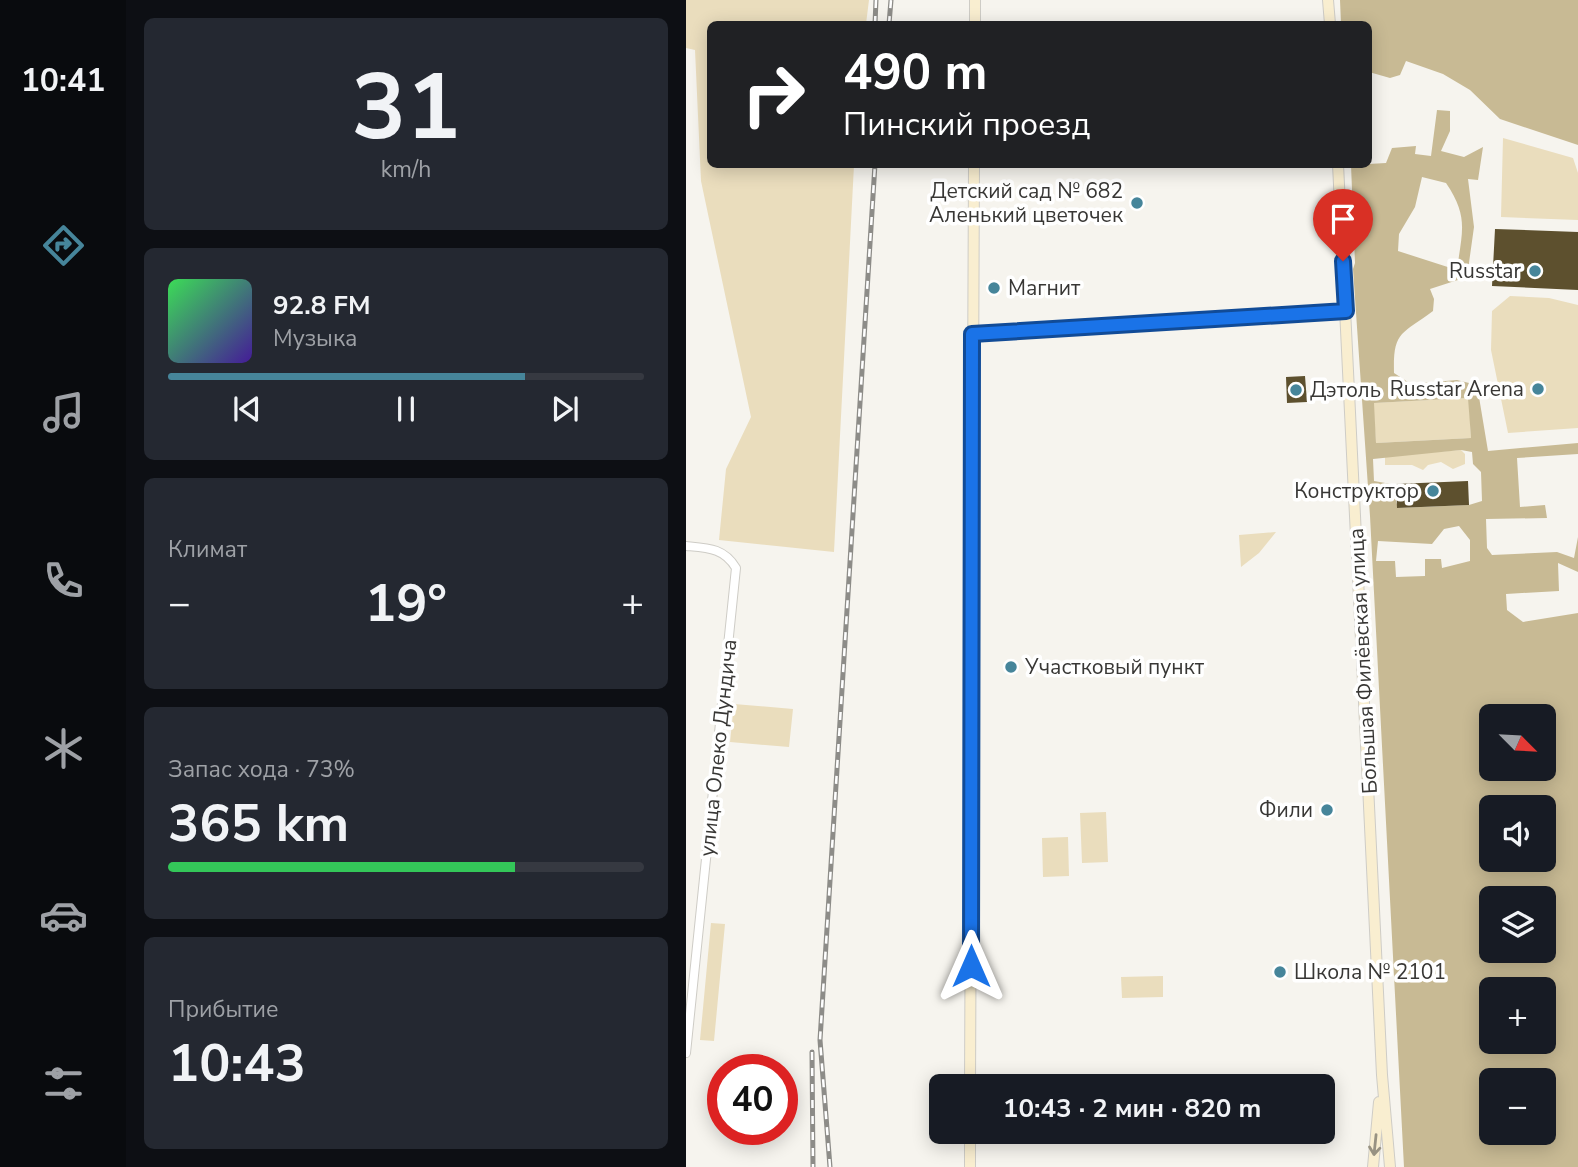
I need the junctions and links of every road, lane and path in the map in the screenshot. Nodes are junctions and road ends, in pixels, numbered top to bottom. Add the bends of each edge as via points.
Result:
1 (975, 0) edge
2 (1328, 0) edge
3 (975, 21) edge
4 (1330, 21) edge
5 (974, 168) edge
6 (1338, 168) edge
7 (1346, 311) junction
8 (972, 334) junction
9 (686, 546) edge
10 (686, 1053) edge
11 (970, 1074) edge
12 (1382, 1075) junction
13 (970, 1144) edge
14 (970, 1167) edge
15 (1373, 1167) edge
16 (1390, 1167) edge

1 - 3 street
2 - 4 street
5 - 8 street
6 - 7 street, Большая Филёвская улица
7 - 8 street
7 - 12 street, Большая Филёвская улица
8 - 11 street
9 - 10 street, улица Олеко Дундича via 729,555 736,568
12 -> 15 street, Большая Филёвская улица
12 - 16 street, Большая Филёвская улица
13 - 14 street

